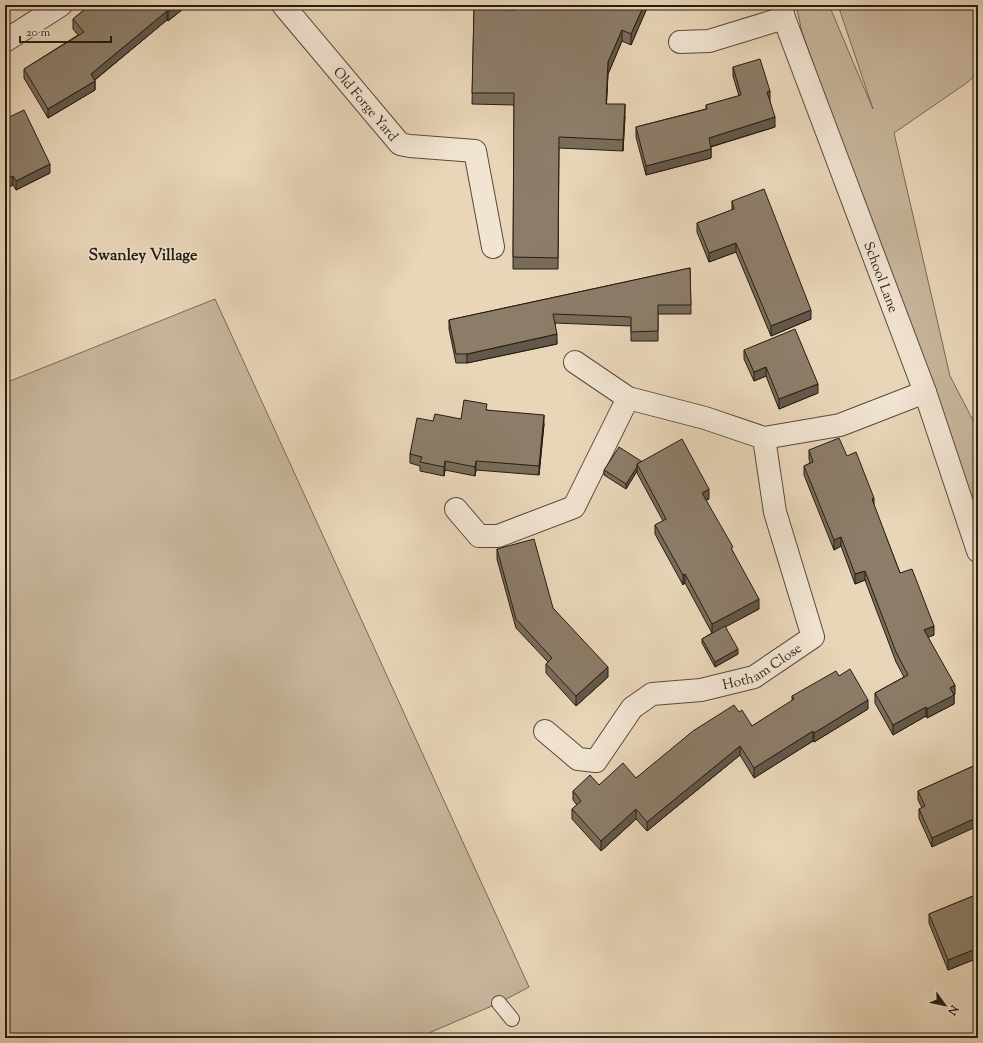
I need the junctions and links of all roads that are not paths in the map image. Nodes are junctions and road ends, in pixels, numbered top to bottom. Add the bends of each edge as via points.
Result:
1 (61, 5) edge
2 (282, 5) edge
3 (783, 11) edge
4 (5, 41) edge
5 (680, 42) dead end
6 (493, 247) dead end
7 (575, 362) dead end
8 (925, 392) junction
9 (628, 398) junction
10 (764, 438) junction
11 (456, 509) dead end
12 (978, 550) edge
13 (545, 731) dead end
14 (499, 1004) dead end
15 (512, 1019) dead end

1 - 4 street
2 - 6 street, Old Forge Yard via 400,144 475,151
3 - 5 street via 709,41
3 - 8 street, School Lane
7 - 9 street
8 - 10 street via 840,425
8 - 12 street, School Lane
9 - 10 street via 705,418
9 - 11 street via 574,507 498,536 479,536
10 - 13 street, Hotham Close via 775,512 813,637 754,677 701,690 652,694 632,708 596,761 578,759
14 - 15 lane

